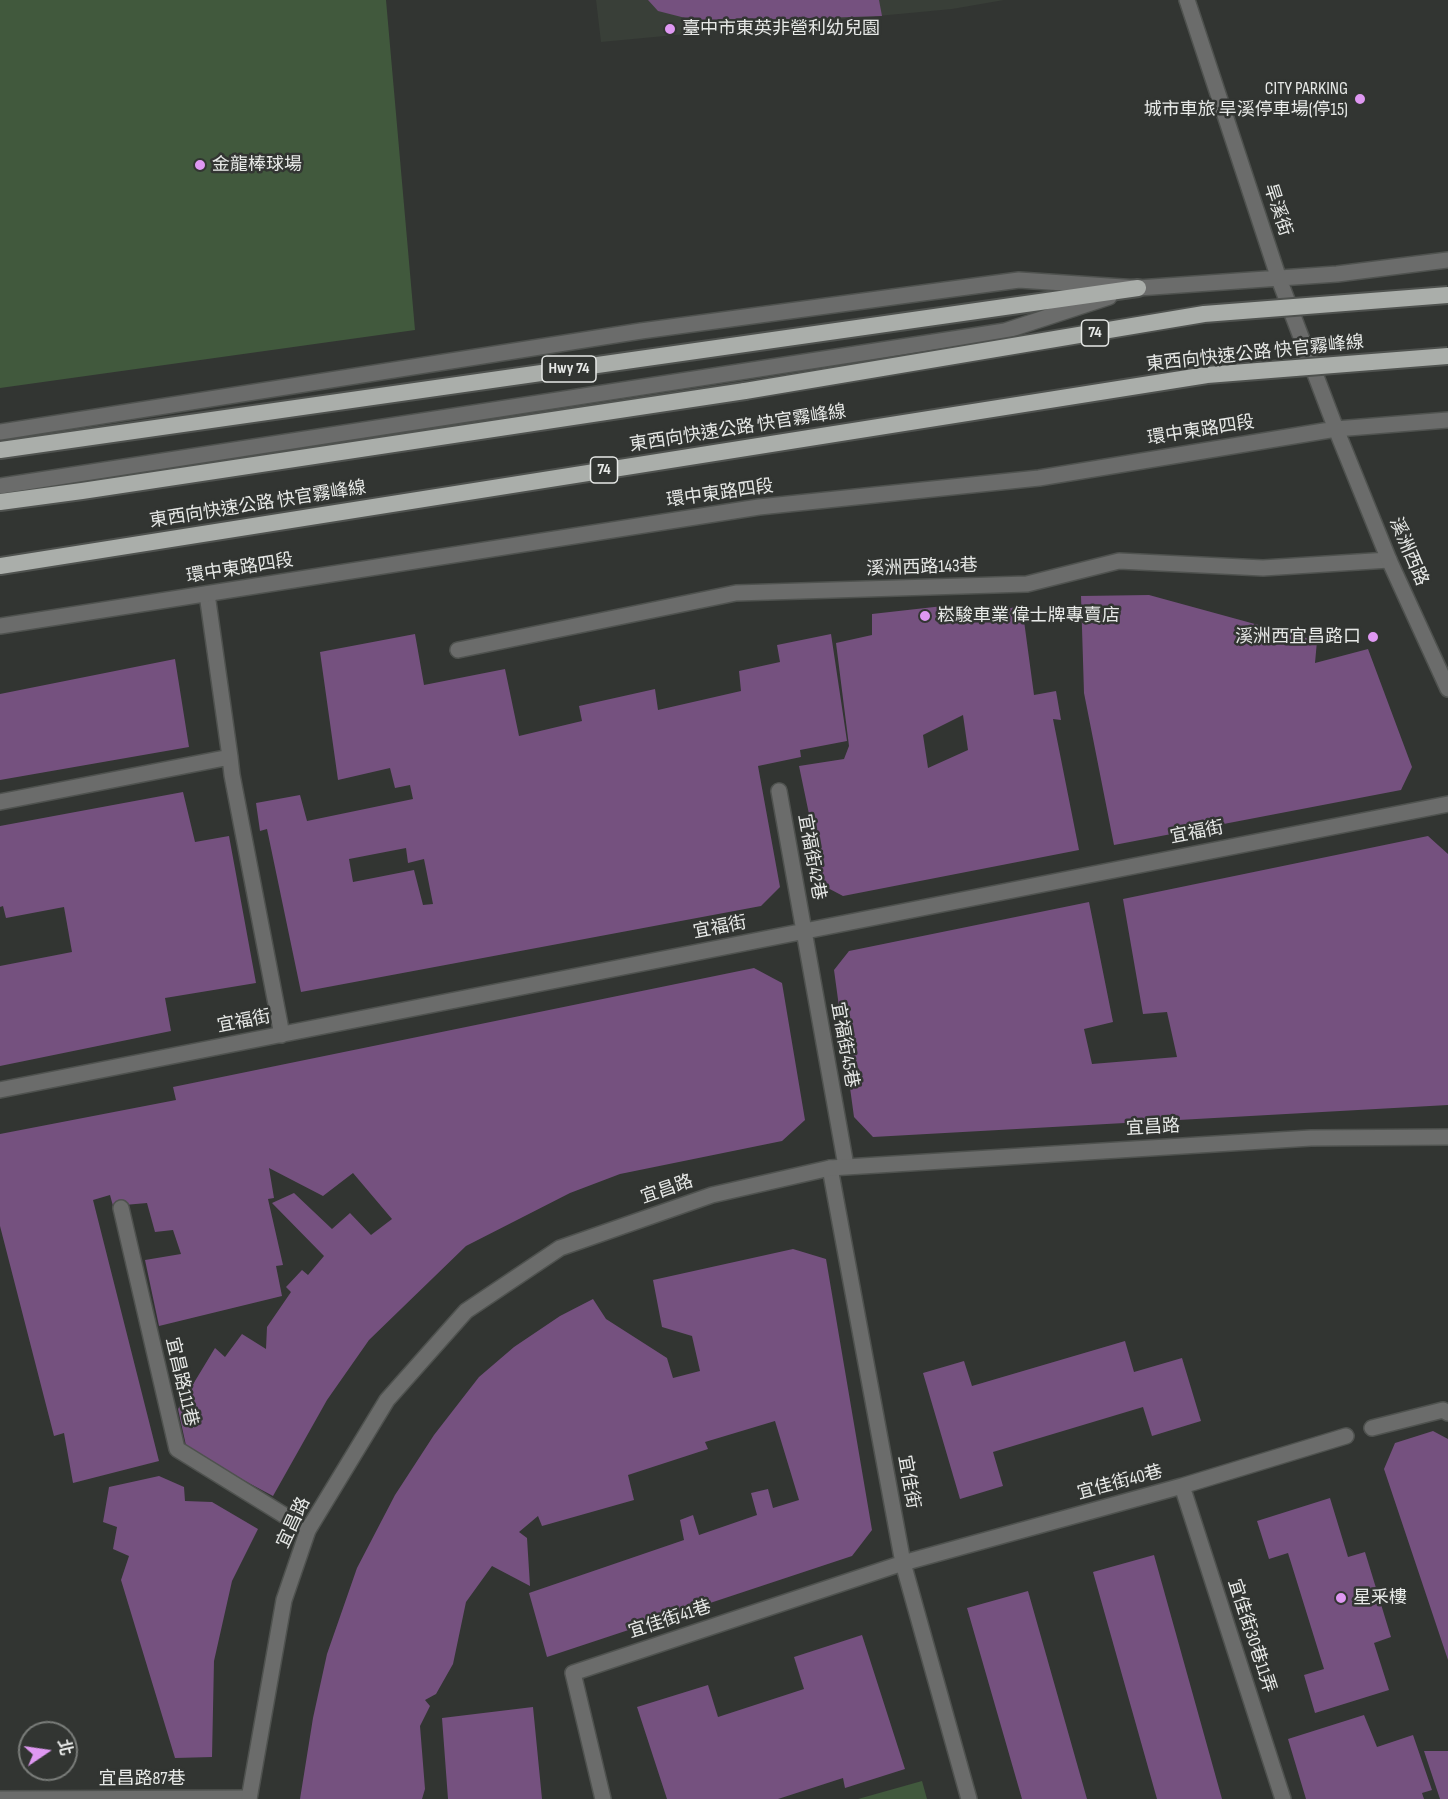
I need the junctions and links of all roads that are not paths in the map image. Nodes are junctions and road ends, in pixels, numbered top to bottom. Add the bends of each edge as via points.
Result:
1 (1187, 0) edge
2 (1448, 260) edge
3 (1279, 279) junction
4 (1138, 288) junction
5 (1448, 295) edge
6 (1448, 356) edge
7 (1448, 420) edge
8 (1336, 429) junction
9 (0, 432) edge
10 (0, 450) edge
11 (0, 486) edge
12 (0, 502) edge
13 (1389, 560) junction
14 (0, 566) edge
15 (207, 594) junction
16 (0, 626) edge
17 (458, 650) dead end
18 (1448, 689) edge
19 (230, 757) junction
20 (779, 791) dead end
21 (0, 802) edge
22 (1448, 804) edge
23 (804, 931) junction
24 (282, 1035) junction
25 (0, 1090) edge
26 (1448, 1137) edge
27 (846, 1166) junction
28 (830, 1168) junction
29 (121, 1208) dead end
30 (1448, 1413) edge
31 (1372, 1428) dead end
32 (1346, 1436) dead end
33 (1182, 1486) junction
34 (308, 1530) junction
35 (903, 1563) junction
36 (249, 1798) edge
37 (0, 1799) edge
38 (603, 1799) edge
39 (969, 1799) edge
40 (1283, 1799) edge

1 - 3 street, 旱溪街
2 - 3 street
3 - 4 street
3 - 8 street, 旱溪街
4 - 9 street via 1019,280 641,331
4 - 10 highway, Hwy 74
4 - 11 street via 1005,331
5 - 12 highway, 東西向快速公路 快官霧峰線 / 74, bridge via 1204,314 745,391
6 - 14 highway, 東西向快速公路 快官霧峰線 / 74, bridge via 1207,375
7 - 8 street, 環中東路四段
8 - 13 street, 溪洲西路
8 - 15 street, 環中東路四段 via 1039,478 759,507
13 - 17 street, 溪洲西路143巷 via 1263,568 1119,561 1027,585 736,593
13 - 18 street, 溪洲西路
15 - 16 street, 環中東路四段
15 - 19 street
19 - 21 street
19 - 24 street
20 - 23 street, 宜福街42巷
22 - 23 street, 宜福街
23 - 24 street, 宜福街
23 - 27 street, 宜福街45巷
24 - 25 street, 宜福街
26 - 27 street, 宜昌路 via 1311,1138
27 - 28 street, 宜昌路
28 - 34 street, 宜昌路 via 712,1195 560,1248 466,1311 387,1400
28 - 35 street, 宜佳街
29 - 34 street, 宜昌路111巷 via 177,1449
30 - 31 street via 1443,1410
32 - 33 street, 宜佳街40巷
33 - 35 street, 宜佳街40巷
33 - 40 street, 宜佳街30巷11弄
34 - 36 street, 宜昌路 via 284,1600
35 - 38 street, 宜佳街41巷 via 573,1673
35 - 39 street, 宜佳街
36 - 37 street, 宜昌路87巷

